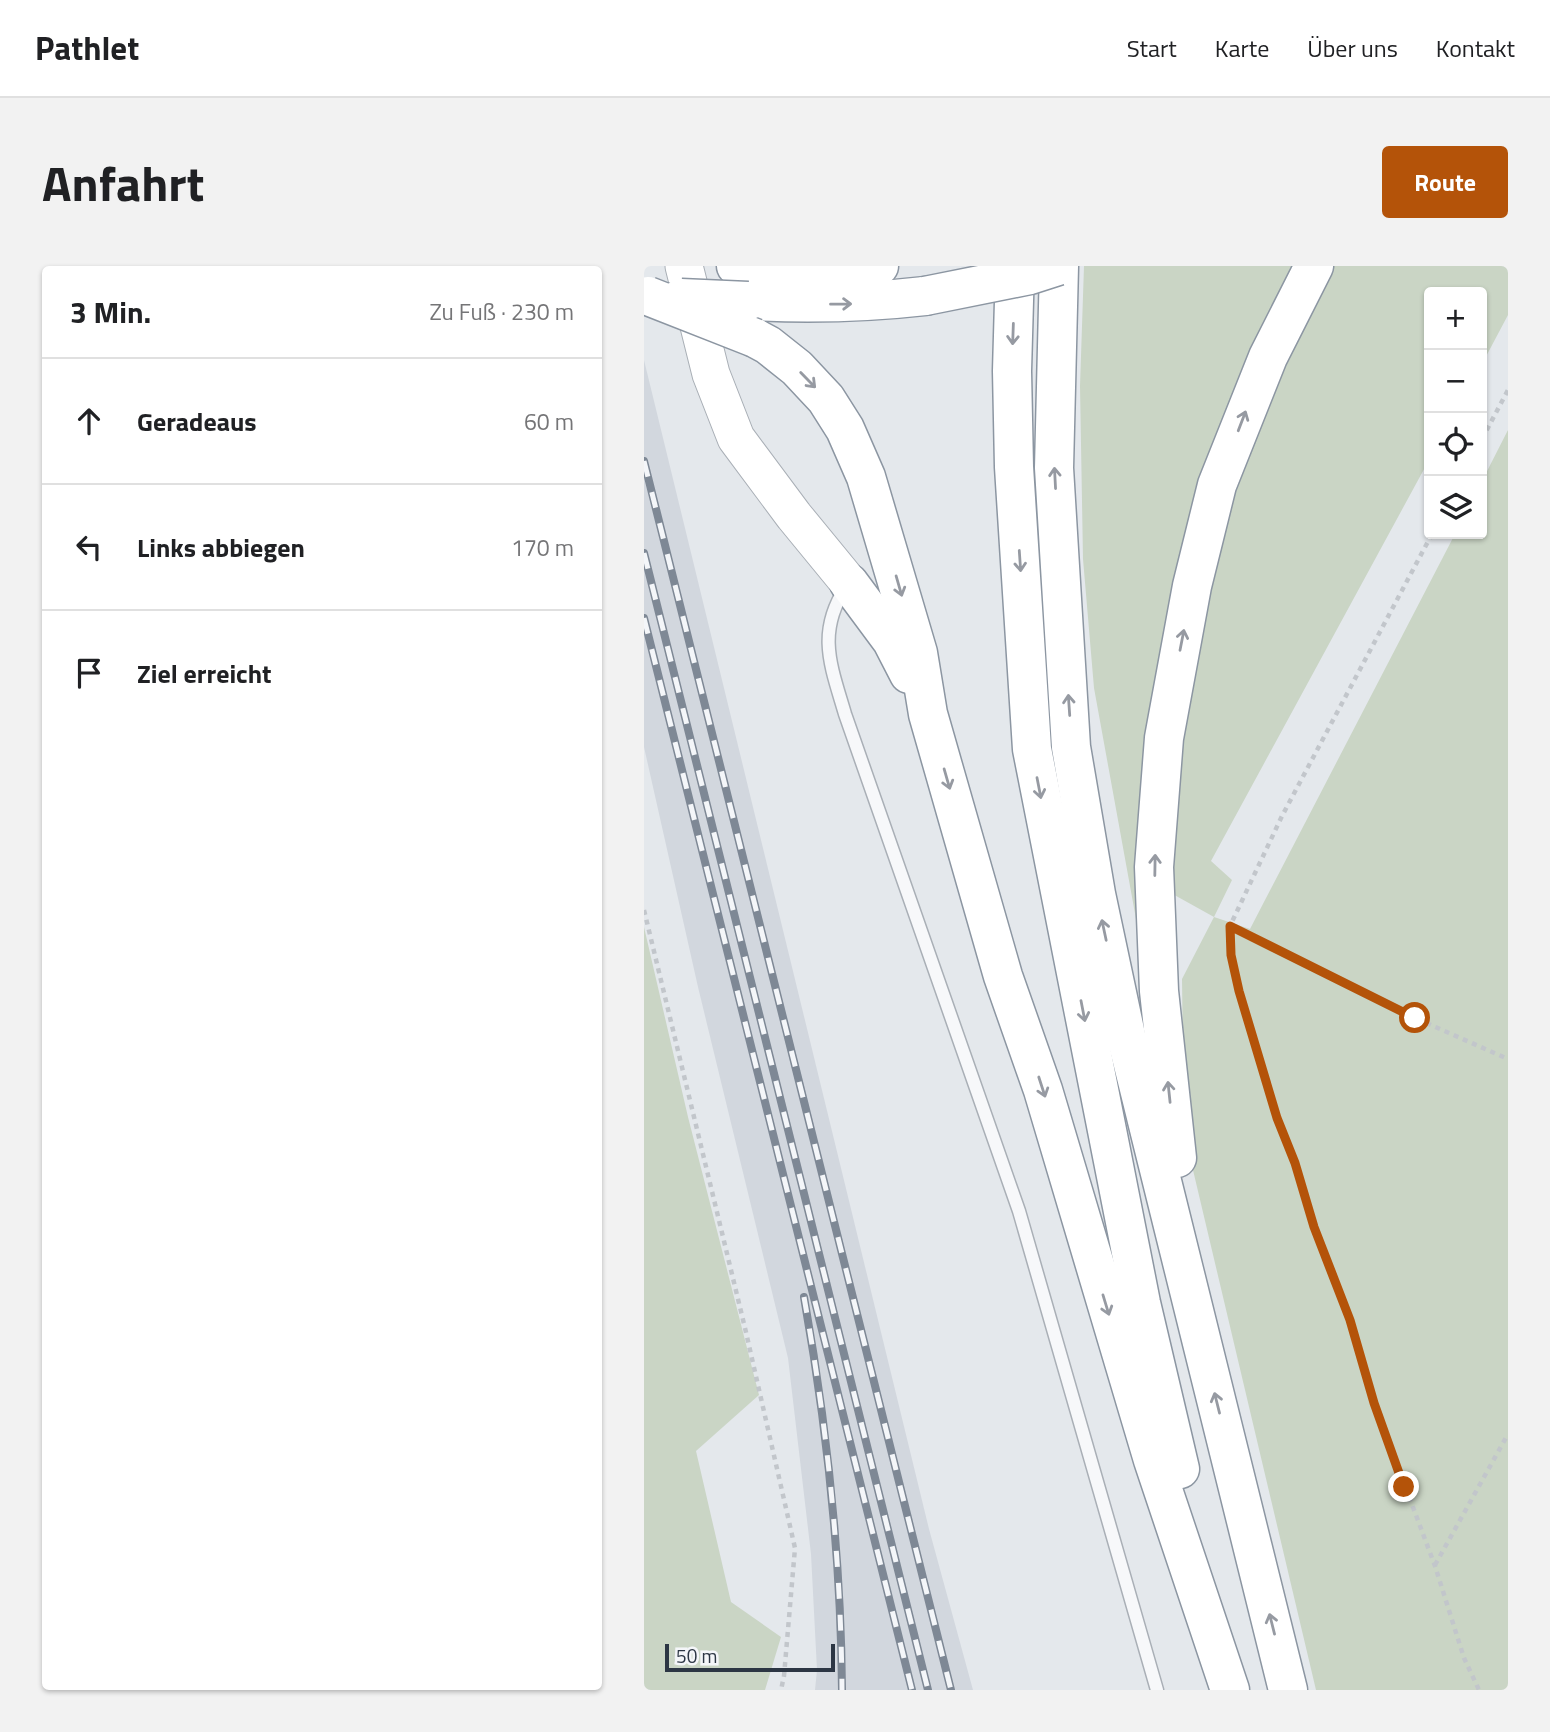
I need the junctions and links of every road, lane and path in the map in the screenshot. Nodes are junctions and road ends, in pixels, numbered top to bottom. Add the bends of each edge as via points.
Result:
1 (684, 266) edge
2 (879, 266) edge
3 (1015, 266) edge
4 (1059, 266) edge
5 (1314, 266) edge
6 (742, 278) edge
7 (646, 296) edge
8 (1507, 394) edge
9 (1487, 430) edge
10 (1429, 539) edge
11 (849, 583) junction
12 (929, 714) junction
13 (644, 910) edge
14 (1230, 926) junction
15 (1508, 1059) edge
16 (1193, 1306) junction
17 (1508, 1434) edge
18 (1435, 1566) junction
19 (781, 1690) edge
20 (1157, 1690) edge
21 (1231, 1690) edge
22 (1288, 1690) edge
23 (1479, 1690) edge

1 - 11 main road via 711,374 736,438
2 - 6 highway
3 -> 21 highway via 1014,467 1032,749 1141,1303
6 -> 4 highway, bridge via 845,303 925,296
16 -> 4 highway via 1127,1040 1096,894 1072,747 1054,468
16 -> 5 highway via 1158,992 1154,867 1164,738 1192,586 1217,485 1268,357
6 - 7 highway, bridge
7 -> 12 highway, bridge via 755,338 782,355 836,413 866,477 912,629
8 - 9 path
10 - 14 path via 1282,816
11 - 12 highway via 892,641
11 - 20 lane via 835,605 829,659 1019,1211
12 -> 21 highway via 1003,976 1043,1090 1153,1460
13 - 19 path via 795,1548
14 - 15 path
14 - 18 path via 1239,991 1277,1118
22 -> 16 highway
17 - 18 path
18 - 23 path

